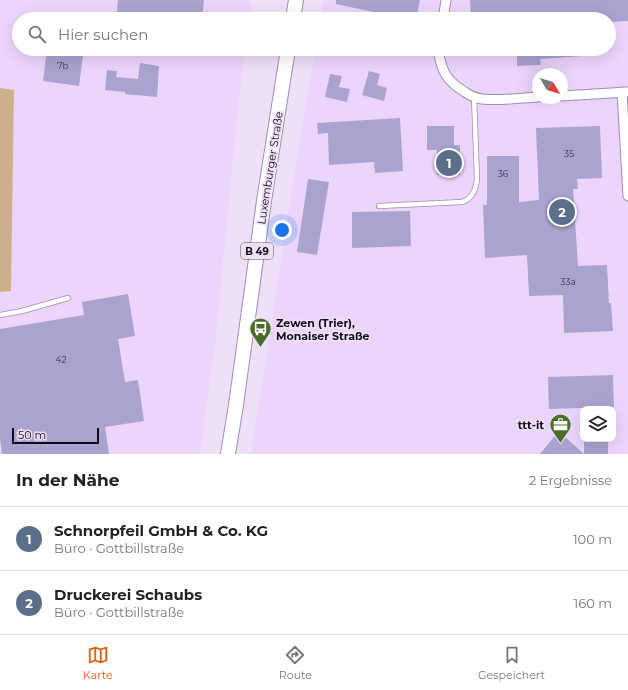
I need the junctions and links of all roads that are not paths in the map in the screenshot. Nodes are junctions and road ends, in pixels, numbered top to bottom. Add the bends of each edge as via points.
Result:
1 (296, 0) edge
2 (446, 0) edge
3 (294, 12) edge
4 (444, 12) edge
5 (287, 56) edge
6 (439, 56) edge
7 (625, 92) edge
8 (474, 96) junction
9 (568, 96) edge
10 (532, 97) edge
11 (628, 196) edge
12 (379, 206) dead end
13 (68, 298) dead end
14 (0, 315) edge
15 (228, 454) edge

1 - 3 main road
2 - 4 street
5 - 15 main road, Luxemburger Straße / B 49
6 - 8 street via 446,78
7 - 9 street
7 - 11 street
8 - 10 street via 495,100
8 - 12 lane via 477,179 469,199 462,202
13 - 14 lane

